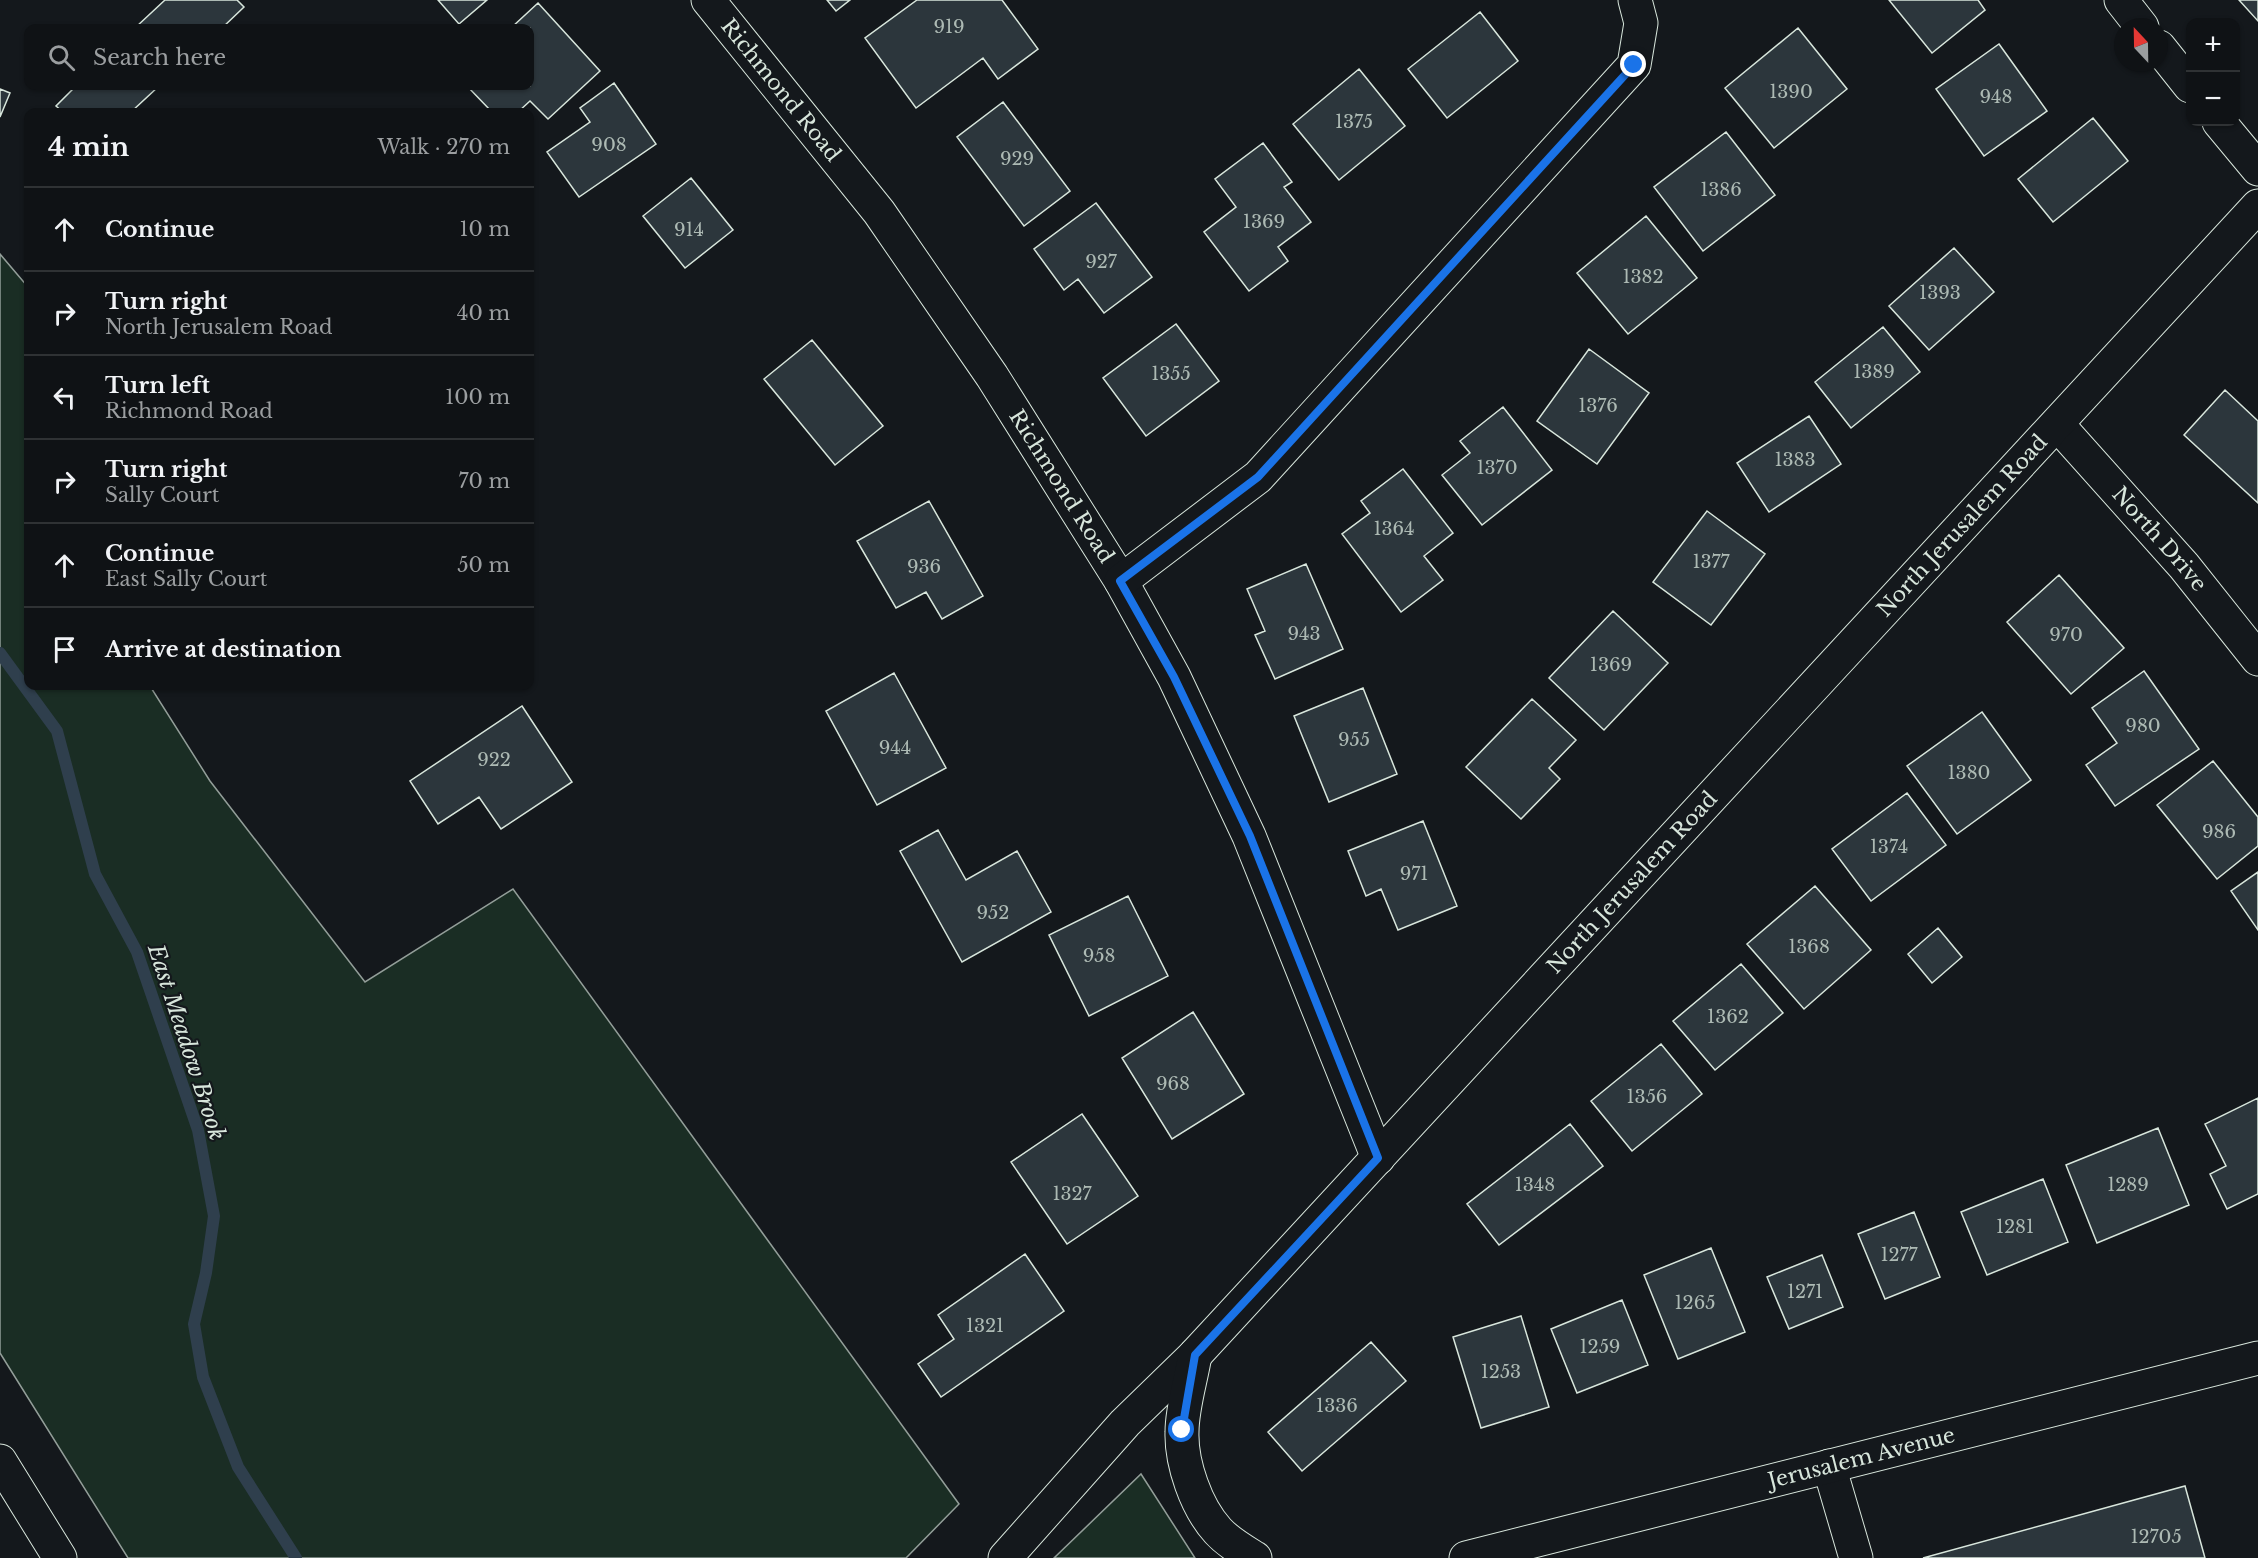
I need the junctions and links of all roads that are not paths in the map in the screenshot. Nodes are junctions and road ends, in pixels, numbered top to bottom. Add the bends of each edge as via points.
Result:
1 (708, 0) edge
2 (1635, 0) edge
3 (2121, 0) edge
4 (2135, 18) edge
5 (2168, 58) edge
6 (2186, 81) edge
7 (2222, 126) edge
8 (2258, 169) edge
9 (2258, 206) edge
10 (2057, 424) junction
11 (1120, 581) junction
12 (2258, 659) edge
13 (1378, 1158) junction
14 (1195, 1355) junction
15 (2258, 1358) edge
16 (0, 1461) edge
17 (1829, 1466) junction
18 (60, 1558) edge
19 (1005, 1558) edge
20 (1255, 1558) edge
21 (1466, 1558) edge
22 (1856, 1558) edge

1 - 11 main road, Richmond Road via 879,212 992,376
2 - 11 main road via 1641,23 1634,65 1258,477
3 - 4 main road
5 - 6 main road
7 - 8 main road
9 - 10 main road, North Jerusalem Road
10 - 12 main road, North Drive via 2184,566
10 - 13 main road, North Jerusalem Road
11 - 13 main road, Richmond Road via 1174,677 1250,836
13 - 14 main road, North Jerusalem Road
14 - 19 main road, North Jerusalem Road via 1125,1423
14 - 20 main road via 1182,1430 1182,1456 1201,1507 1217,1531
15 - 17 main road, Jerusalem Avenue
16 - 18 main road
17 - 21 main road, Jerusalem Avenue
17 - 22 main road

